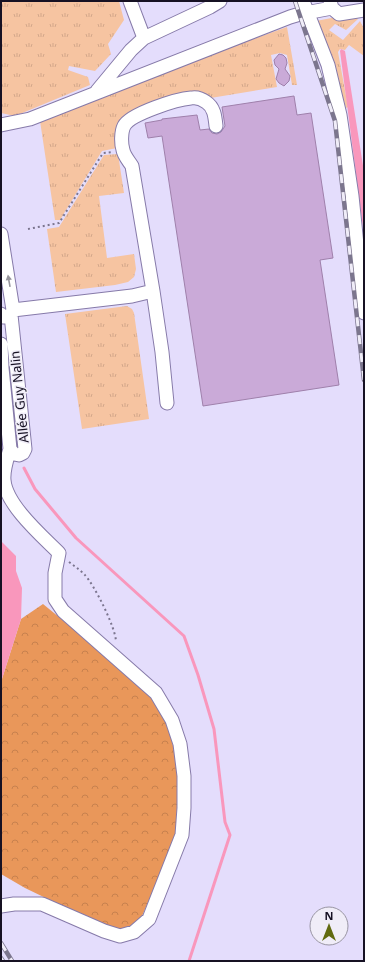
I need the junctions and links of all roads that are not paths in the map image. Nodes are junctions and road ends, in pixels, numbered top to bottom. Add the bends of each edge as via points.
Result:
1 (130, 1) edge
2 (220, 1) edge
3 (331, 5) edge
4 (305, 7) edge
5 (364, 10) edge
6 (144, 38) junction
7 (96, 93) junction
8 (1, 126) edge
9 (216, 126) dead end
10 (1, 234) edge
11 (153, 291) junction
12 (364, 313) edge
13 (6, 316) edge
14 (1, 344) edge
15 (167, 403) dead end
16 (10, 449) junction
17 (1, 906) edge

1 - 6 street
2 - 6 street
3 - 4 street
3 - 5 street via 339,14
4 - 7 street via 290,17
4 - 12 street via 328,65 340,115 352,196
6 - 7 street
7 - 8 street via 30,119
9 - 11 street via 211,106 198,98 191,98 155,108 133,118 123,128 123,150 132,166
13 -> 10 street, Allée Guy Nalin
11 - 13 street
11 - 15 street
13 - 16 street, Allée Guy Nalin via 24,449 19,455
14 - 16 street, Allée Guy Nalin
16 - 17 street via 4,480 8,494 17,509 59,553 55,573 55,598 63,611 156,693 172,720 180,744 184,808 182,835 149,919 134,932 120,936 42,904

